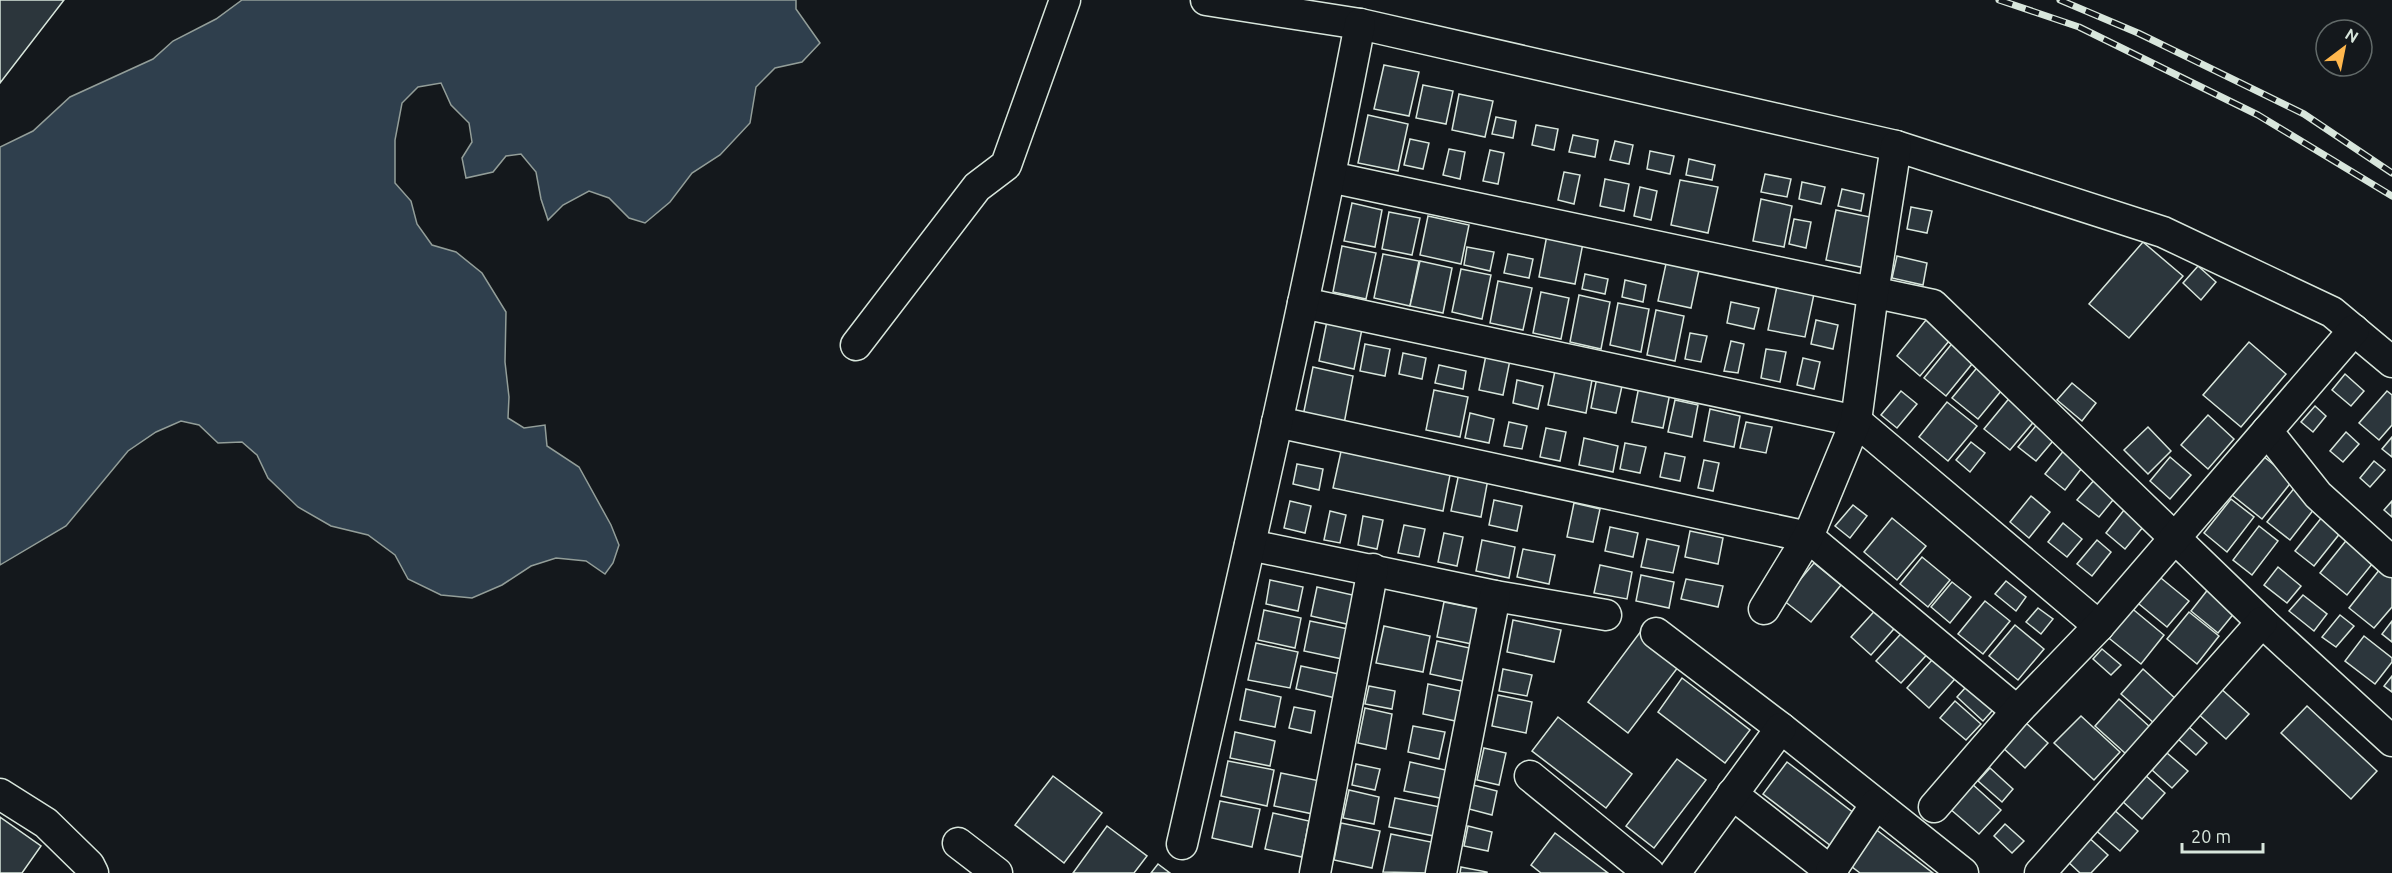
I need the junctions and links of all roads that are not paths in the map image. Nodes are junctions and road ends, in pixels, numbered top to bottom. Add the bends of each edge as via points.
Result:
1 (1065, 0) edge
2 (1206, 0) edge
3 (1360, 24) junction
4 (1896, 146) junction
5 (1330, 177) junction
6 (1873, 293) junction
7 (1303, 303) junction
8 (2354, 330) junction
9 (856, 345) dead end
10 (2392, 362) edge
11 (1856, 421) junction
12 (1277, 422) junction
13 (2267, 431) junction
14 (1808, 537) junction
15 (2176, 537) junction
16 (1250, 545) junction
17 (2392, 562) edge
18 (1373, 569) junction
19 (1495, 596) junction
20 (1764, 609) dead end
21 (1606, 615) dead end
22 (2262, 622) junction
23 (2099, 626) junction
24 (1656, 633) dead end
25 (2017, 711) junction
26 (1781, 728) junction
27 (2392, 741) edge
28 (1530, 776) dead end
29 (0, 794) edge
30 (1732, 794) junction
31 (1876, 804) junction
32 (1934, 807) dead end
33 (958, 843) dead end
34 (1182, 844) dead end
35 (1832, 872) edge
36 (93, 873) edge
37 (998, 873) edge
38 (1315, 873) edge
39 (1441, 873) edge
40 (1649, 873) edge
41 (1675, 873) edge
42 (1963, 873) edge
43 (2040, 873) edge

1 - 9 street via 1006,165 977,187
2 - 3 street
3 - 4 street
3 - 5 street
4 - 6 street
4 - 8 street via 2163,232 2332,312
5 - 6 street
5 - 7 street
6 - 11 street
6 - 15 street via 1933,305
7 - 11 street
7 - 12 street
8 - 10 street
8 - 13 street
11 - 14 street
11 - 23 street
12 - 14 street
12 - 16 street
13 - 15 street
13 - 17 street via 2318,495
14 - 20 street
14 - 25 street
15 - 22 street
15 - 23 street
16 - 18 street
16 - 34 street
18 - 19 street
18 - 38 street
19 - 21 street
19 - 39 street
22 - 27 street
22 - 43 street
23 - 25 street
24 - 26 street
25 - 32 street
26 - 30 street
26 - 31 street
28 - 40 street
29 - 36 street via 46,823
30 - 35 street
30 - 41 street
31 - 35 street
31 - 42 street
33 - 37 street

